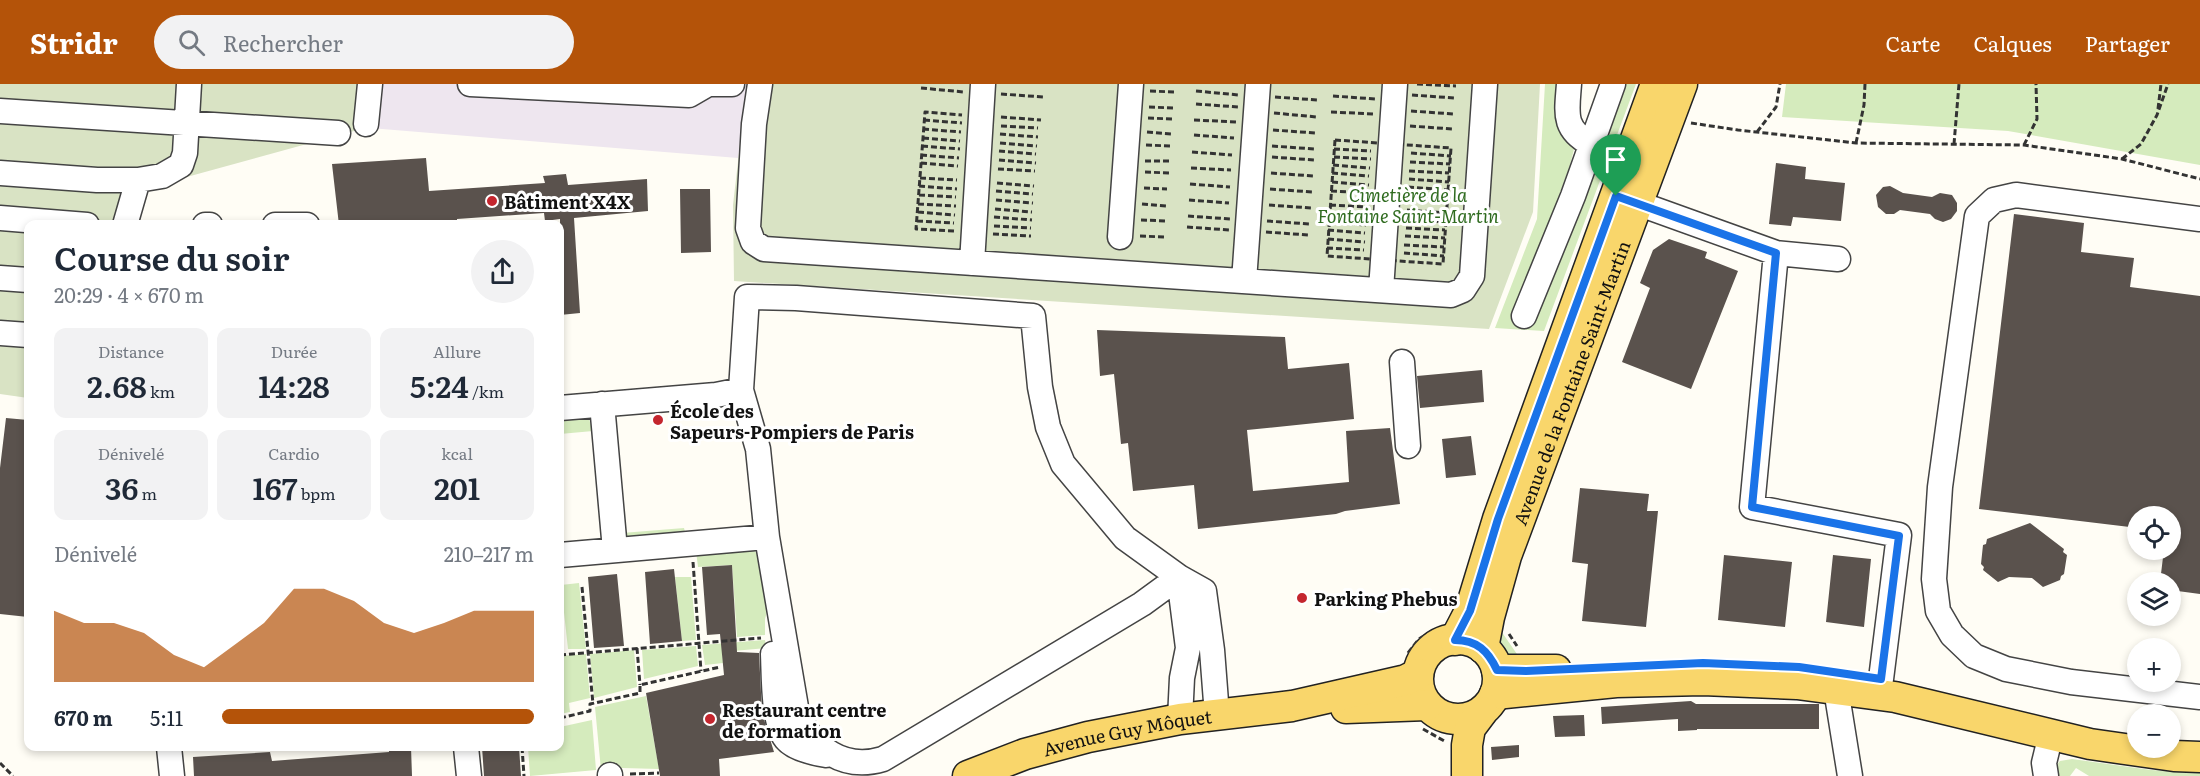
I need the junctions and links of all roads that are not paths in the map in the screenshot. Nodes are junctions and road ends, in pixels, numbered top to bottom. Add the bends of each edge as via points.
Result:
1 (189, 84) edge
2 (370, 84) edge
3 (471, 84) edge
4 (732, 84) edge
5 (760, 84) edge
6 (983, 84) edge
7 (1131, 84) edge
8 (1258, 84) edge
9 (1485, 84) edge
10 (1569, 84) edge
11 (1613, 84) edge
12 (1682, 84) edge
13 (1394, 105) edge
14 (1657, 105) edge
15 (0, 111) edge
16 (186, 124) junction
17 (366, 124) dead end
18 (338, 134) dead end
19 (1591, 144) junction
20 (0, 173) edge
21 (138, 180) junction
22 (1627, 200) junction
23 (1123, 202) road end
24 (0, 218) edge
25 (2200, 219) edge
26 (25, 220) edge
27 (126, 220) edge
28 (1776, 253) junction
29 (1838, 259) dead end
30 (972, 263) junction
31 (0, 278) edge
32 (24, 280) edge
33 (1244, 281) junction
34 (1382, 290) junction
35 (1524, 316) dead end
36 (0, 333) edge
37 (24, 335) edge
38 (1402, 362) dead end
39 (741, 390) junction
40 (602, 404) junction
41 (564, 408) edge
42 (1408, 446) dead end
43 (767, 537) junction
44 (615, 550) junction
45 (564, 555) edge
46 (1179, 578) junction
47 (780, 611) junction
48 (1455, 640) junction
49 (1418, 674) junction
50 (1881, 679) junction
51 (1489, 681) junction
52 (1836, 689) junction
53 (2200, 697) edge
54 (1292, 706) junction
55 (1438, 712) junction
56 (1217, 715) junction
57 (1180, 719) junction
58 (2127, 732) edge
59 (2051, 734) junction
60 (2181, 739) edge
61 (2200, 740) edge
62 (169, 751) edge
63 (466, 751) edge
64 (834, 756) junction
65 (2200, 757) edge
66 (172, 776) edge
67 (469, 776) edge
68 (968, 776) edge
69 (1449, 776) edge
70 (1467, 776) edge
71 (1850, 776) edge
72 (2046, 776) edge

1 - 16 street
2 - 17 street
3 - 4 street via 689,95 708,84
5 - 30 street via 748,228 758,246
6 - 30 street
7 - 23 street
8 - 33 street
9 - 34 street via 1470,282 1451,295
10 - 19 street via 1568,121 1577,135
11 - 19 street
12 - 14 main road, Avenue de la Fontaine Saint-Martin
13 - 34 street
14 - 22 main road, Avenue de la Fontaine Saint-Martin
15 - 16 street
16 - 18 street
16 - 21 street via 181,165 162,176
19 - 35 street
20 - 21 street
21 - 27 street
22 - 28 street
22 - 48 main road, Avenue de la Fontaine Saint-Martin via 1498,519 1470,611
22 - 51 main road, Avenue de la Fontaine Saint-Martin via 1506,556 1489,617
24 - 26 street
25 - 53 street via 2016,195 1994,201 1977,216 1940,487 1935,579 1938,611 1952,635 1974,656 2006,669 2071,682
28 - 29 street
28 - 50 street via 1752,507 1899,536
30 - 33 street
31 - 32 street
33 - 34 street
36 - 37 street
38 - 42 street
39 - 40 street
39 - 43 street via 758,449
39 - 46 street via 747,297 1033,316 1048,428 1063,464 1125,538
40 - 41 street
40 - 44 street
43 - 44 street
43 - 47 street
44 - 45 street
46 - 56 street via 1204,591
46 - 57 street via 1188,648
46 - 64 street via 883,759 862,762
47 - 64 street via 797,713 813,741
47 - 64 street via 770,624 779,724 787,741 813,753
48 - 49 main road via 1444,642 1427,654
48 - 51 main road via 1465,640
49 - 54 main road, Avenue Guy Môquet
49 - 55 main road via 1421,696
50 - 51 main road via 1799,667 1703,663 1526,671
50 - 58 main road
51 - 52 main road via 1703,680
51 - 55 main road via 1472,717 1460,719
51 - 70 main road, Avenue de la Fontaine Saint-Martin via 1470,728
52 - 59 main road via 1895,698
52 - 71 street
54 - 55 main road, Avenue Guy Môquet
54 - 56 main road, Avenue Guy Môquet
55 - 69 main road
56 - 57 main road, Avenue Guy Môquet
57 - 68 main road, Avenue Guy Môquet via 1088,736
59 - 65 main road via 2100,745
59 - 72 street via 2044,763
60 - 61 main road
62 - 66 street
63 - 67 street

